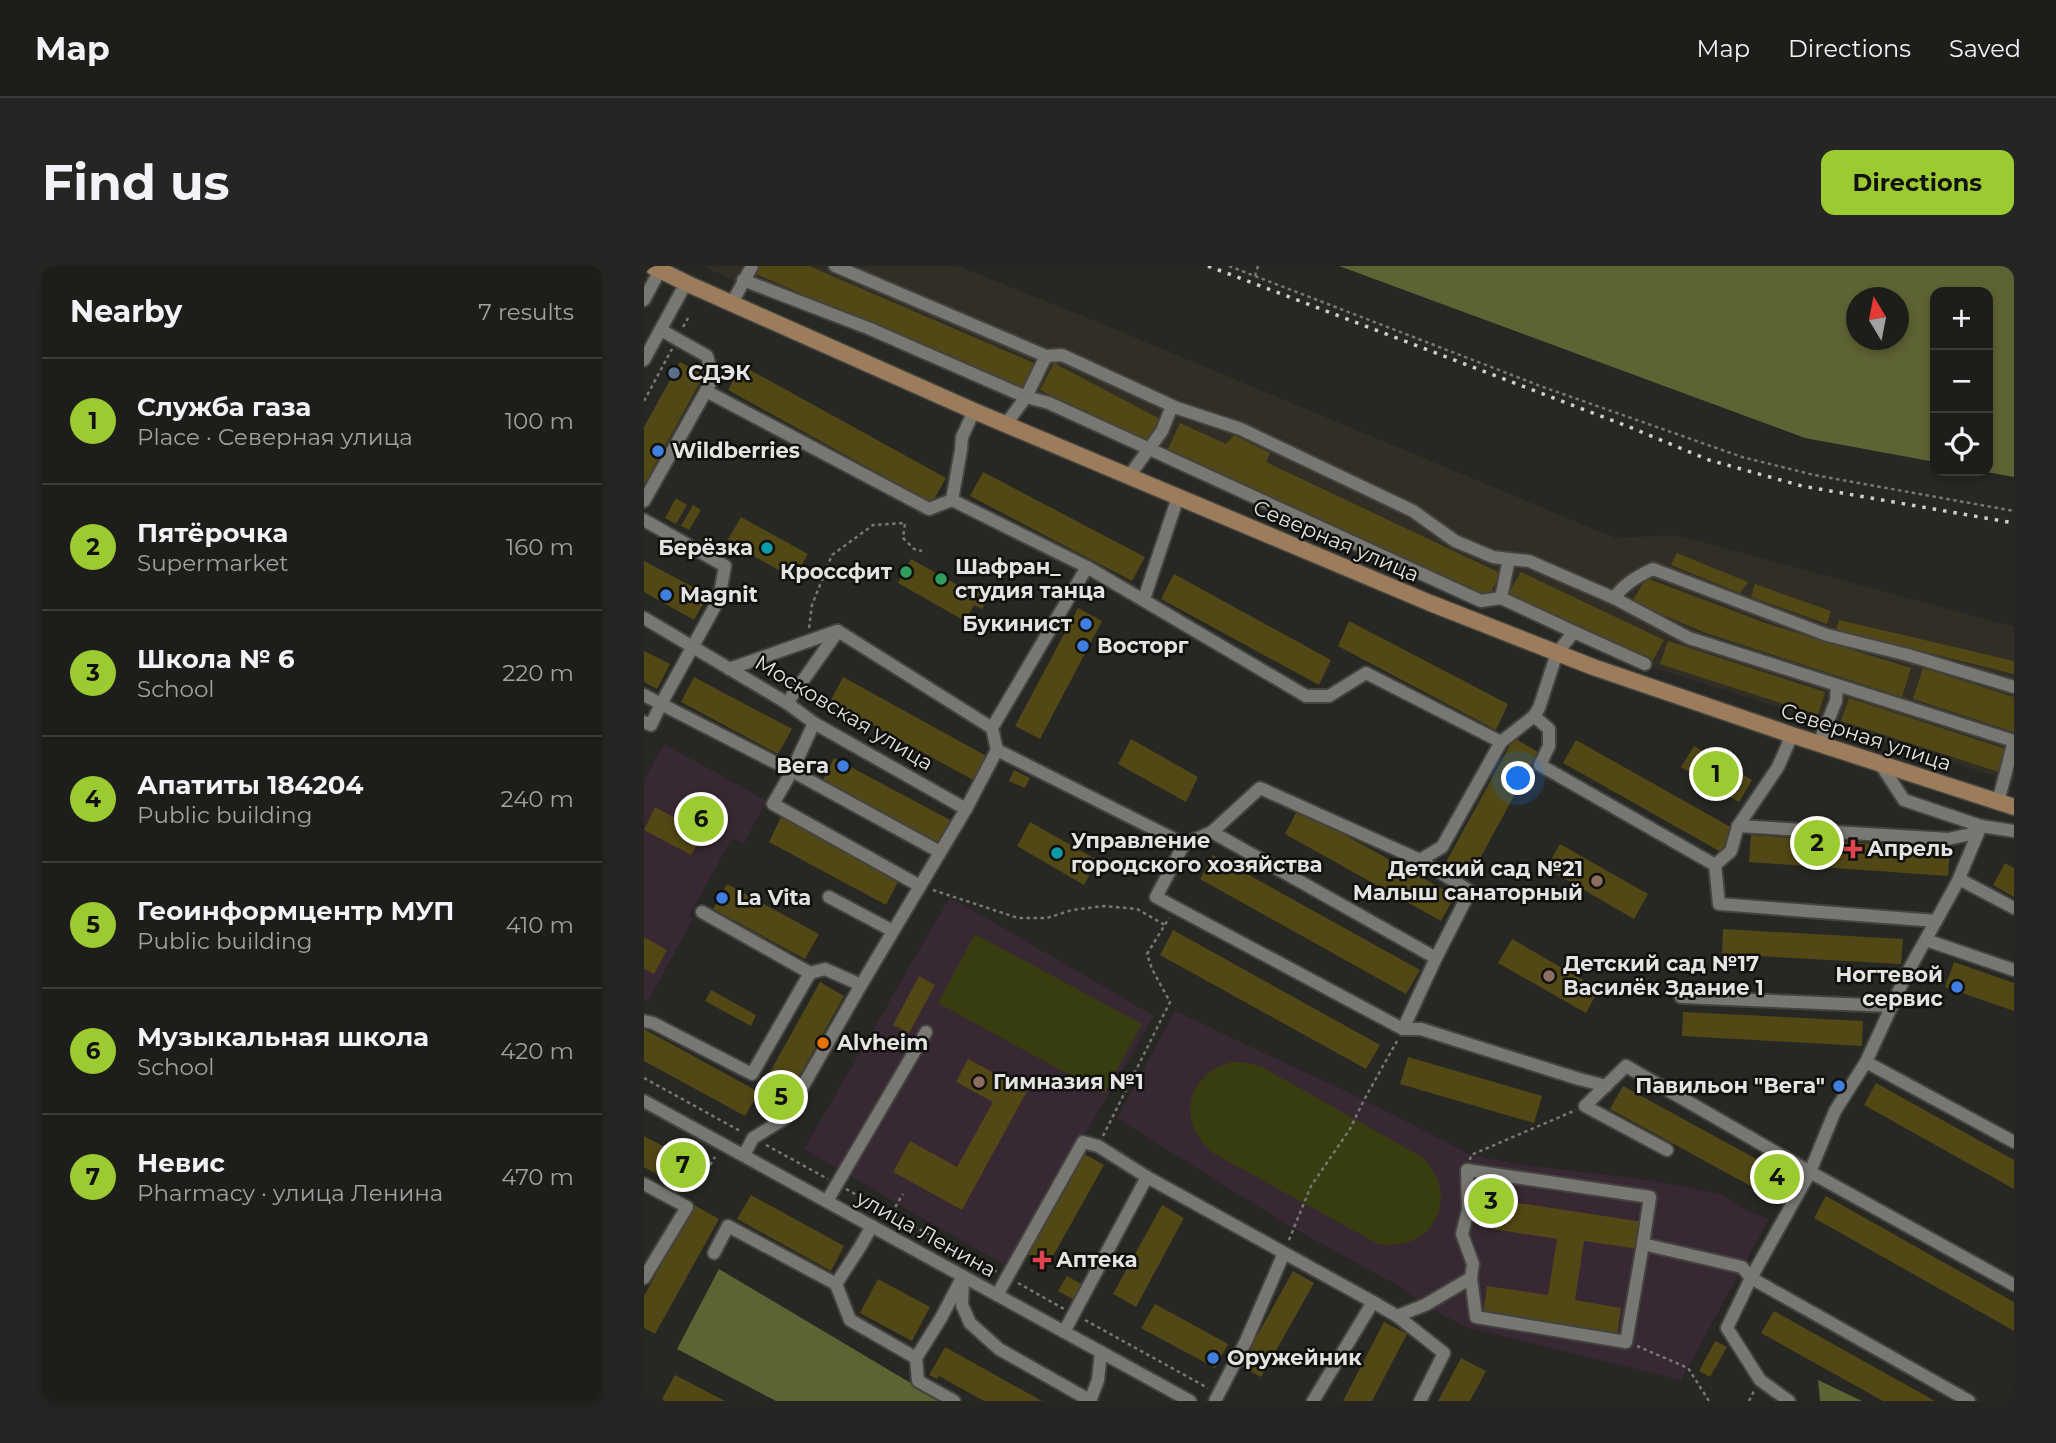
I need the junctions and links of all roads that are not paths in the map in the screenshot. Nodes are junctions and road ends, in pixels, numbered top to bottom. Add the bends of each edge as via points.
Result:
1 (752, 266) edge
2 (835, 266) edge
3 (668, 271) edge
4 (743, 280) junction
5 (644, 300) edge
6 (732, 303) junction
7 (661, 330) junction
8 (1046, 356) junction
9 (644, 360) edge
10 (706, 391) junction
11 (1026, 397) junction
12 (1172, 406) junction
13 (974, 411) junction
14 (1006, 424) junction
15 (1150, 449) junction
16 (1129, 476) junction
17 (1178, 497) junction
18 (952, 500) junction
19 (644, 501) edge
20 (644, 520) edge
21 (1509, 559) junction
22 (1087, 567) junction
23 (1501, 598) junction
24 (1614, 598) junction
25 (1144, 599) junction
26 (644, 618) edge
27 (838, 631) junction
28 (1574, 632) junction
29 (692, 648) junction
30 (1558, 653) junction
31 (1645, 664) dead end
32 (729, 669) junction
33 (1837, 686) junction
34 (2014, 687) edge
35 (644, 695) edge
36 (786, 703) junction
37 (661, 704) junction
38 (1534, 716) junction
39 (814, 723) junction
40 (647, 724) edge
41 (992, 728) junction
42 (1792, 735) junction
43 (644, 738) edge
44 (1501, 741) junction
45 (2014, 741) edge
46 (1819, 743) junction
47 (998, 750) junction
48 (1879, 762) junction
49 (792, 771) junction
50 (2006, 804) edge
51 (966, 809) junction
52 (1738, 826) junction
53 (1981, 826) junction
54 (2014, 831) edge
55 (1212, 832) junction
56 (1184, 844) junction
57 (940, 852) junction
58 (1420, 860) junction
59 (1715, 864) junction
60 (1959, 879) junction
61 (920, 886) junction
62 (829, 897) dead end
63 (2014, 908) edge
64 (702, 912) dead end
65 (1936, 921) junction
66 (893, 931) junction
67 (1926, 940) junction
68 (1436, 958) junction
69 (2014, 970) edge
70 (810, 973) junction
71 (861, 985) junction
72 (1681, 997) dead end
73 (1892, 1006) junction
74 (644, 1021) edge
75 (1403, 1029) junction
76 (926, 1032) dead end
77 (1866, 1062) junction
78 (1606, 1086) junction
79 (644, 1101) edge
80 (2014, 1142) edge
81 (1667, 1150) dead end
82 (744, 1155) junction
83 (1810, 1172) junction
84 (1147, 1177) junction
85 (644, 1184) edge
86 (827, 1201) junction
87 (872, 1226) junction
88 (1643, 1244) junction
89 (714, 1253) dead end
90 (1284, 1253) junction
91 (963, 1276) junction
92 (644, 1278) edge
93 (1471, 1278) junction
94 (1751, 1278) junction
95 (836, 1284) junction
96 (2014, 1285) edge
97 (997, 1295) junction
98 (1373, 1302) junction
99 (1396, 1316) junction
100 (1064, 1332) junction
101 (1101, 1352) junction
102 (916, 1359) junction
103 (1217, 1397) edge
104 (954, 1401) edge
105 (1091, 1401) edge
106 (1190, 1401) edge
107 (1313, 1401) edge
108 (1420, 1401) edge
109 (1789, 1401) edge
110 (1969, 1401) edge

1 - 4 street
2 - 8 street
3 - 5 street
3 - 6 main road, Северная улица
3 - 7 street
4 - 6 street
4 - 11 street
6 - 13 main road, Северная улица
7 - 9 street
7 - 10 street via 707,356 713,378
8 - 11 street
8 - 12 street via 1062,355
10 - 18 street via 929,509
10 - 19 street
11 - 14 street
11 - 15 street
12 - 15 street
12 - 21 street via 1241,429 1412,511 1455,541
13 - 14 main road, Северная улица
13 - 18 street via 962,438
14 - 16 main road, Северная улица
15 - 16 street
15 - 23 street via 1481,601
16 - 17 main road, Северная улица
17 - 25 street
17 - 30 main road, Северная улица
18 - 22 street
20 - 29 street via 725,566 719,599
21 - 23 street
21 - 24 street via 1529,561
22 - 25 street
22 - 41 street
23 - 28 street
24 - 33 street via 1689,639
24 - 34 street via 1636,577 1653,569 1827,635
25 - 44 street via 1306,696 1329,695 1366,673
26 - 29 street, Московская улица
27 - 32 street
27 - 36 street
27 - 41 street
28 - 30 street
28 - 31 street
29 - 32 street, Московская улица
29 - 37 street
30 - 38 street
30 - 42 main road, Северная улица
32 - 36 street, Московская улица
33 - 45 street
33 - 46 street via 1836,701
35 - 37 street
36 - 39 street, Московская улица
37 - 40 street
37 - 49 street
38 - 44 street
38 - 59 street via 1549,729 1549,746 1540,765
39 - 49 street
39 - 51 street, Московская улица
40 - 43 street
41 - 47 street
42 - 46 main road, Северная улица
42 - 52 street via 1778,767
44 - 58 street via 1442,847
45 - 50 street
46 - 48 main road, Северная улица
47 - 51 street
47 - 56 street
48 - 50 main road, Северная улица
48 - 53 street via 1905,800
49 - 57 street
49 - 61 street via 773,804
51 - 57 street
52 - 53 street via 1948,839 1971,834
52 - 59 street via 1731,851
53 - 54 street
53 - 60 street
55 - 56 street
55 - 58 street via 1260,788
55 - 68 street
56 - 75 street via 1156,897
57 - 61 street
58 - 68 street via 1470,891
59 - 65 street via 1719,904
60 - 63 street
60 - 65 street
61 - 66 street
62 - 66 street
64 - 70 street
65 - 67 street
66 - 71 street
67 - 69 street
67 - 73 street
68 - 75 street
70 - 71 street via 825,969
70 - 74 street via 752,1074
71 - 82 street via 783,1119 753,1138
72 - 73 street
73 - 77 street
75 - 78 street via 1421,1029
76 - 86 street
77 - 80 street
77 - 83 street via 1835,1111
78 - 81 street via 1585,1106
78 - 83 street via 1626,1066
79 - 82 street, улица Ленина
82 - 86 street, улица Ленина
83 - 94 street
83 - 96 street
84 - 90 street
84 - 97 street via 1098,1146 1083,1142
84 - 100 street
85 - 92 street via 687,1207
86 - 87 street, улица Ленина
87 - 91 street, улица Ленина
87 - 95 street
88 - 93 street via 1626,1342 1476,1317
88 - 93 street via 1650,1197 1467,1170 1468,1210 1462,1234 1473,1264
88 - 94 street via 1742,1267
89 - 95 street via 728,1226
90 - 98 street
90 - 103 street
91 - 97 street, улица Ленина
91 - 102 street
91 - 105 street via 962,1305 970,1323 999,1349
93 - 99 street
94 - 109 street via 1727,1328 1760,1380
94 - 110 street
95 - 102 street via 850,1320
97 - 100 street, улица Ленина
98 - 99 street
98 - 107 street
99 - 108 street via 1444,1353
100 - 101 street, улица Ленина
101 - 105 street
101 - 106 street, улица Ленина
102 - 104 street via 918,1381

